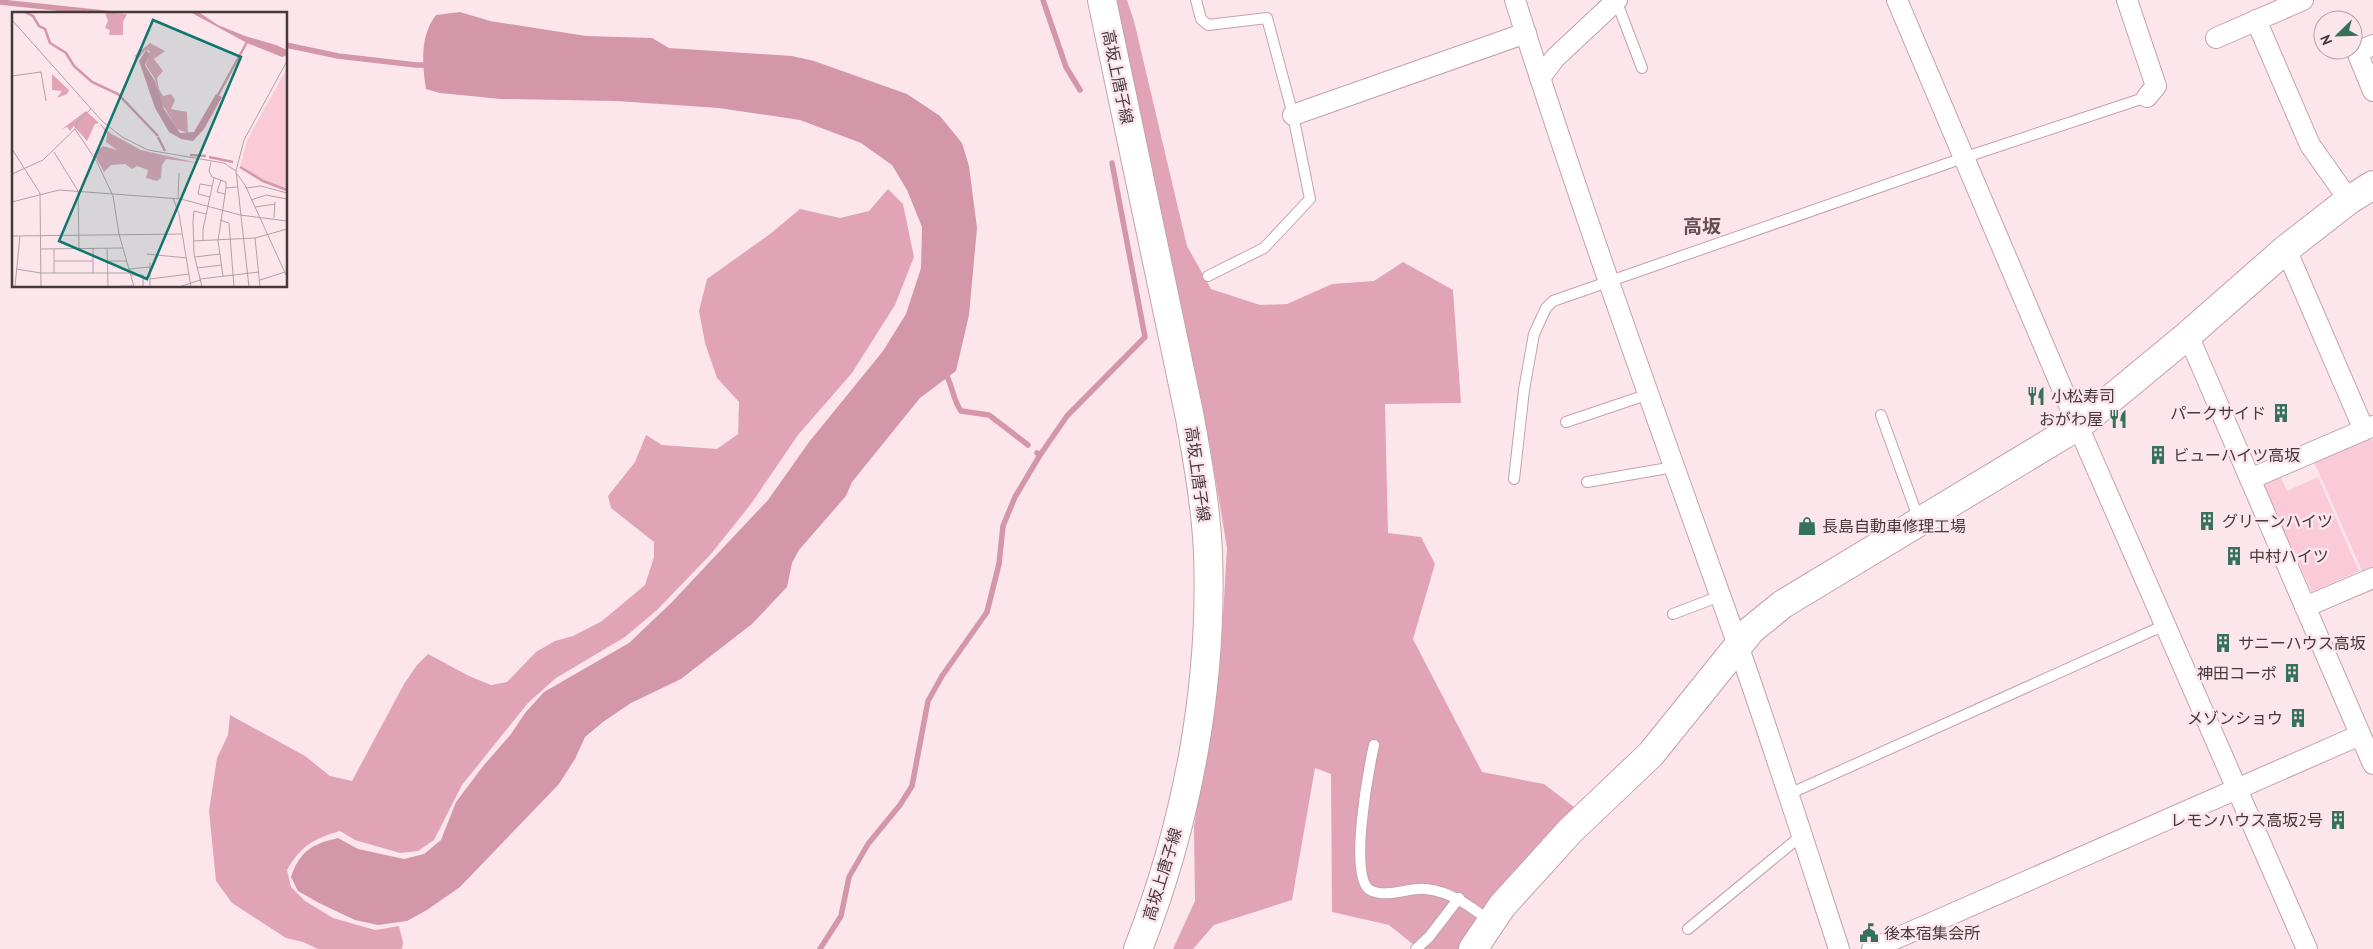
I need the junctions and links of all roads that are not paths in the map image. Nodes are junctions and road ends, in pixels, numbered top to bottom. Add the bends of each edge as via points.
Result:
1 (1102, 0) edge
2 (1196, 0) edge
3 (1515, 0) edge
4 (1616, 0) edge
5 (1897, 0) edge
6 (2127, 0) edge
7 (2303, 0) edge
8 (2256, 20) junction
9 (1526, 33) junction
10 (2216, 38) dead end
11 (2373, 45) edge
12 (1642, 68) dead end
13 (1540, 78) junction
14 (2373, 91) edge
15 (2147, 97) joint
16 (1293, 115) junction
17 (1963, 158) junction
18 (2373, 185) edge
19 (2349, 200) junction
20 (2286, 249) junction
21 (1208, 276) dead end
22 (1610, 280) junction
23 (2188, 335) junction
24 (1649, 394) junction
25 (1881, 415) dead end
26 (1566, 422) dead end
27 (2078, 426) junction
28 (2369, 428) edge
29 (1674, 467) junction
30 (1514, 479) dead end
31 (2250, 479) junction
32 (1587, 482) dead end
33 (1920, 521) junction
34 (2373, 578) edge
35 (1720, 596) junction
36 (2305, 607) junction
37 (1673, 614) dead end
38 (2166, 625) junction
39 (1738, 647) junction
40 (2360, 734) junction
41 (1374, 745) dead end
42 (2373, 764) edge
43 (2237, 788) junction
44 (1789, 794) junction
45 (1802, 835) junction
46 (1459, 898) junction
47 (1491, 921) junction
48 (1688, 929) dead end
49 (1836, 948) edge
50 (1138, 949) edge
51 (1416, 949) edge
52 (1473, 949) edge
53 (1872, 949) edge
54 (2307, 949) edge

1 - 50 street, 高坂上唐子線 via 1190,418 1202,488 1208,552 1207,650 1195,738 1177,828
2 - 16 lane via 1201,19 1208,26 1267,18
3 - 9 street
4 - 12 lane
4 - 13 street
5 - 17 street
6 - 15 street via 2156,86
7 - 8 street
8 - 10 street
8 - 19 street via 2310,146
9 - 13 street
9 - 16 street
11 - 14 street via 2357,52
13 - 22 street
15 - 17 lane
16 - 21 lane via 1310,199 1264,248
17 - 22 lane
17 - 27 street
18 - 19 street
19 - 20 street
20 - 23 street
20 - 28 street
22 - 24 street
22 - 30 lane via 1553,301 1546,308 1534,334
23 - 27 street
23 - 31 street
24 - 26 lane
24 - 29 street
25 - 33 lane
27 - 33 street
27 - 38 street
28 - 31 street
29 - 32 lane
29 - 35 street
31 - 36 street
33 - 39 street via 1783,604 1751,630
34 - 36 street
35 - 37 lane
35 - 39 street
36 - 40 street
38 - 43 street
38 - 44 lane
39 - 44 street
39 - 47 street via 1651,754 1570,831
40 - 42 street
40 - 43 street
41 - 46 lane via 1360,832 1362,881 1369,890 1384,893 1426,889
43 - 53 street
43 - 54 street
44 - 45 street
45 - 48 lane
45 - 49 street
46 - 47 lane
46 - 51 lane
47 - 52 street

